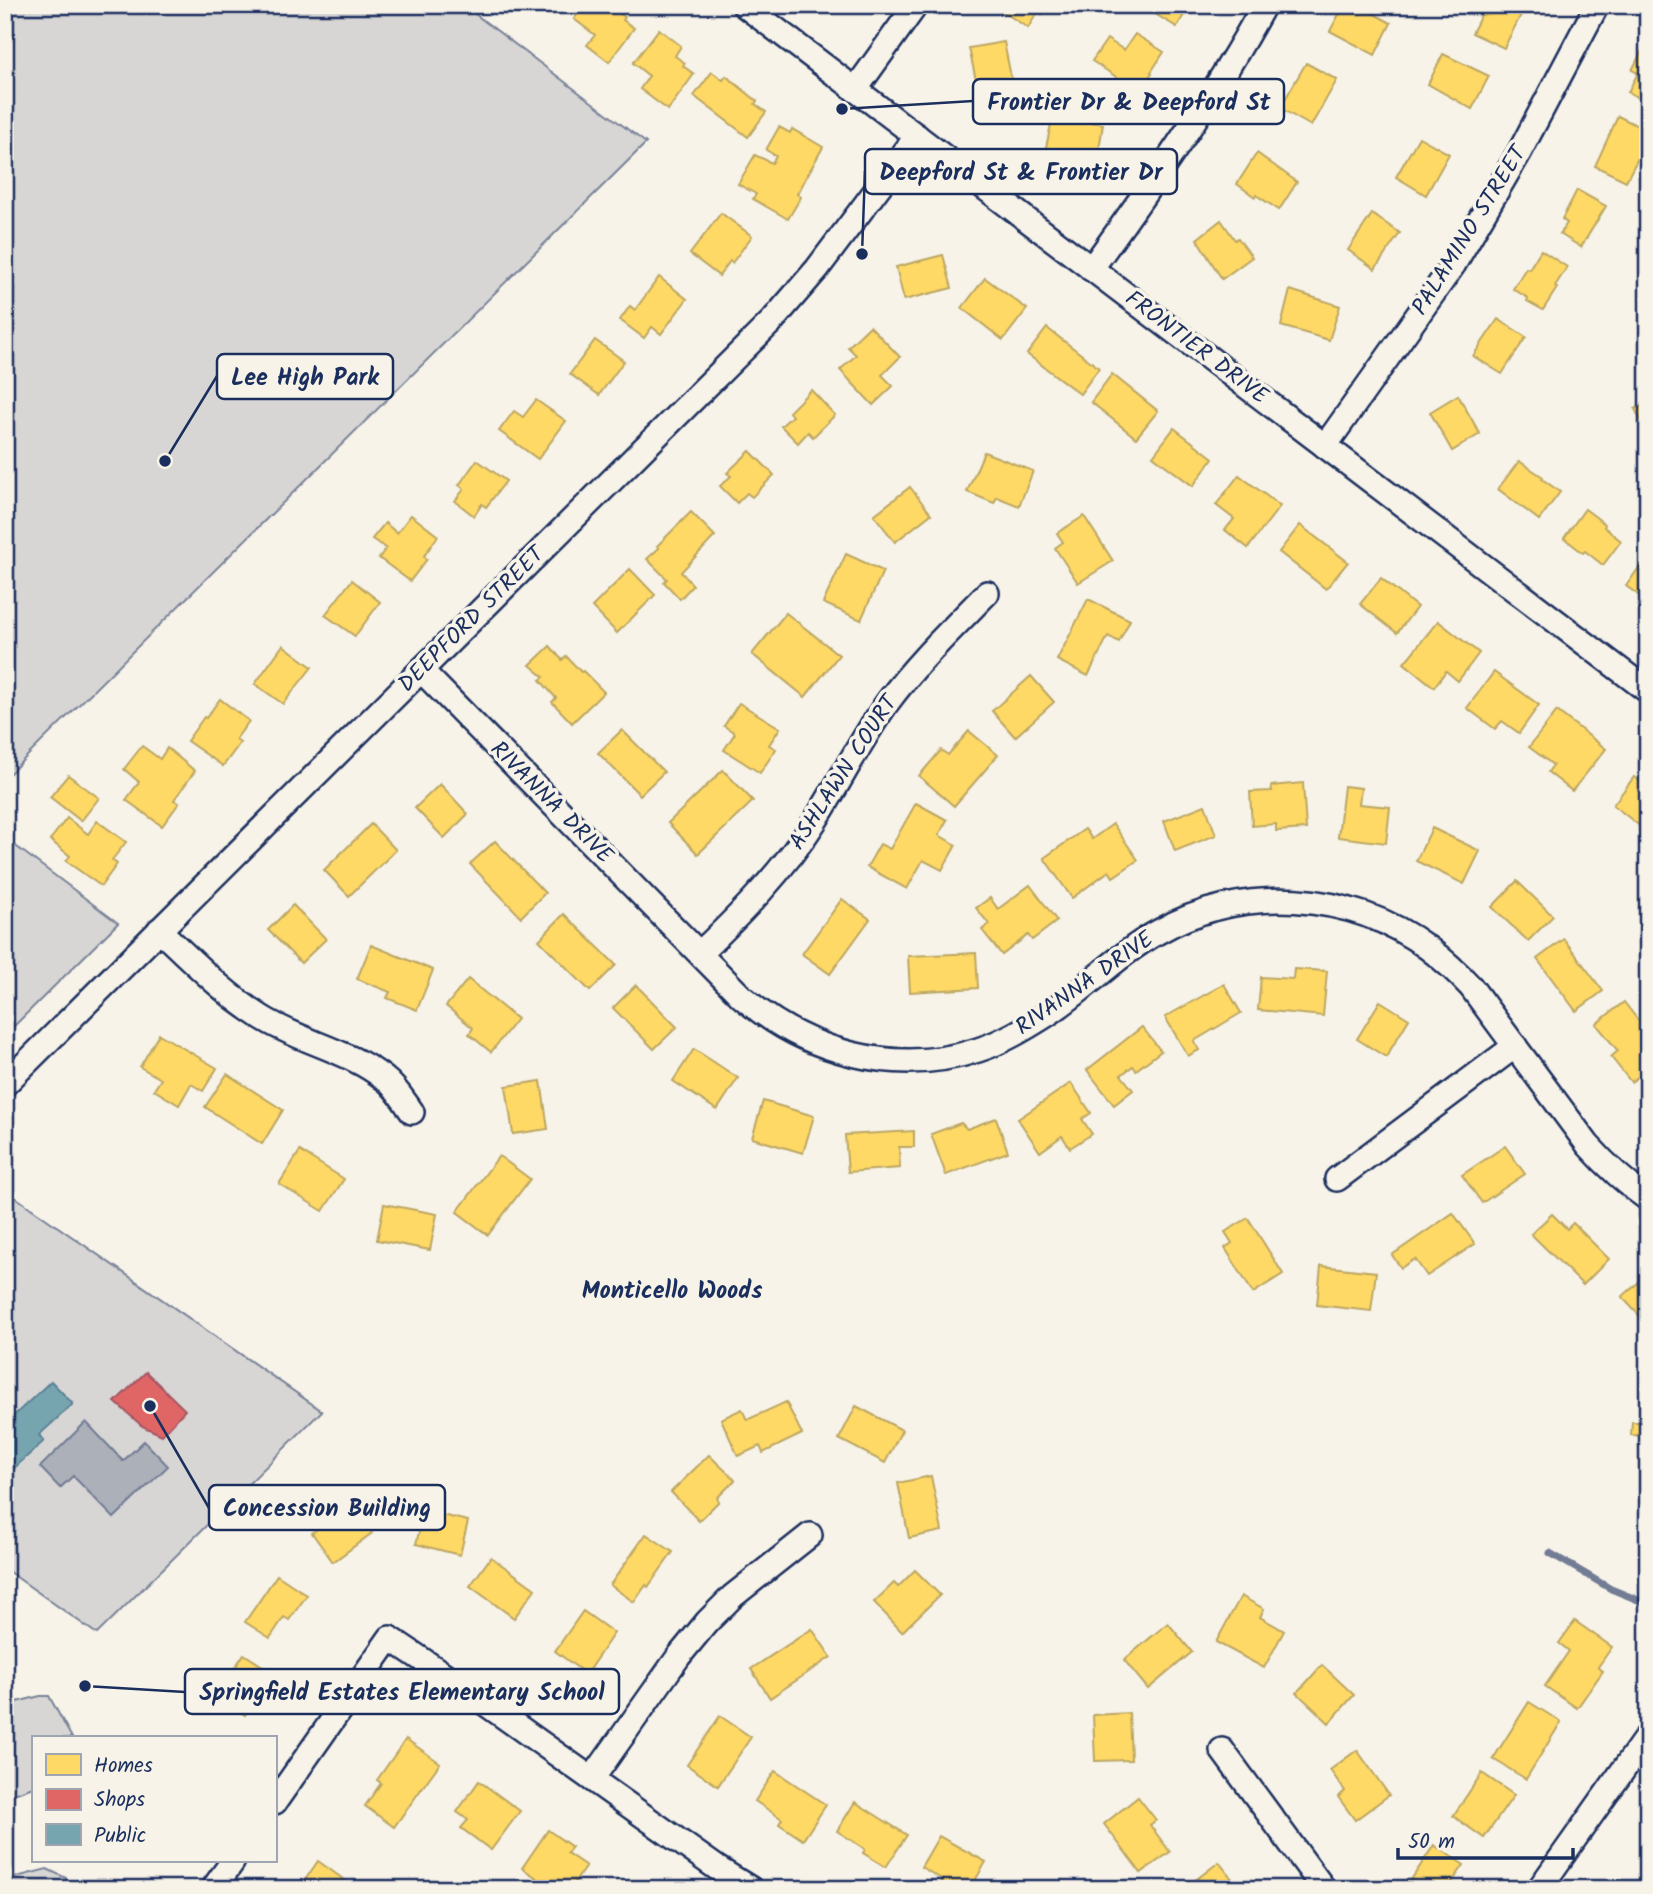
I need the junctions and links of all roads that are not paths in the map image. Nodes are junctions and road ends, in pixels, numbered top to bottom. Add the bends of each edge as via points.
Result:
1 (744, 5) edge
2 (916, 5) edge
3 (1264, 5) edge
4 (1597, 5) edge
5 (855, 90) junction
6 (916, 136) junction
7 (1091, 269) junction
8 (1325, 446) junction
9 (987, 593) dead end
10 (421, 670) junction
11 (1648, 691) edge
12 (159, 930) junction
13 (700, 953) junction
14 (1515, 1046) junction
15 (5, 1084) edge
16 (412, 1112) dead end
17 (1337, 1179) dead end
18 (1648, 1199) edge
19 (810, 1535) dead end
20 (1648, 1735) edge
21 (1222, 1751) dead end
22 (592, 1779) junction
23 (276, 1801) edge
24 (232, 1862) edge
25 (1549, 1885) edge
26 (213, 1889) edge
27 (751, 1889) edge
28 (1324, 1889) edge

1 - 5 street, FRONTIER DRIVE
2 - 5 street
3 - 7 street via 1172,157
4 - 8 street, PALAMINO STREET via 1454,264
5 - 6 street, FRONTIER DRIVE
6 - 7 street, FRONTIER DRIVE
6 - 10 street, DEEPFORD STREET via 817,269 772,321
7 - 8 street, FRONTIER DRIVE
8 - 11 street, FRONTIER DRIVE
9 - 13 street, ASHLAWN COURT via 888,701 781,869
10 - 12 street, DEEPFORD STREET
10 - 13 street, RIVANNA DRIVE
12 - 15 street, DEEPFORD STREET
12 - 16 street via 221,988 261,1017 368,1068 386,1080
13 - 14 street, RIVANNA DRIVE via 753,1006 801,1037 862,1056 925,1060 976,1050 1018,1032 1136,945 1187,918 1247,902 1314,902 1374,917 1428,948 1471,987
14 - 17 street
14 - 18 street, RIVANNA DRIVE via 1588,1145
19 - 22 street via 707,1622
20 - 25 street
21 - 28 street
22 - 23 street via 390,1639
22 - 27 street
24 - 26 street

